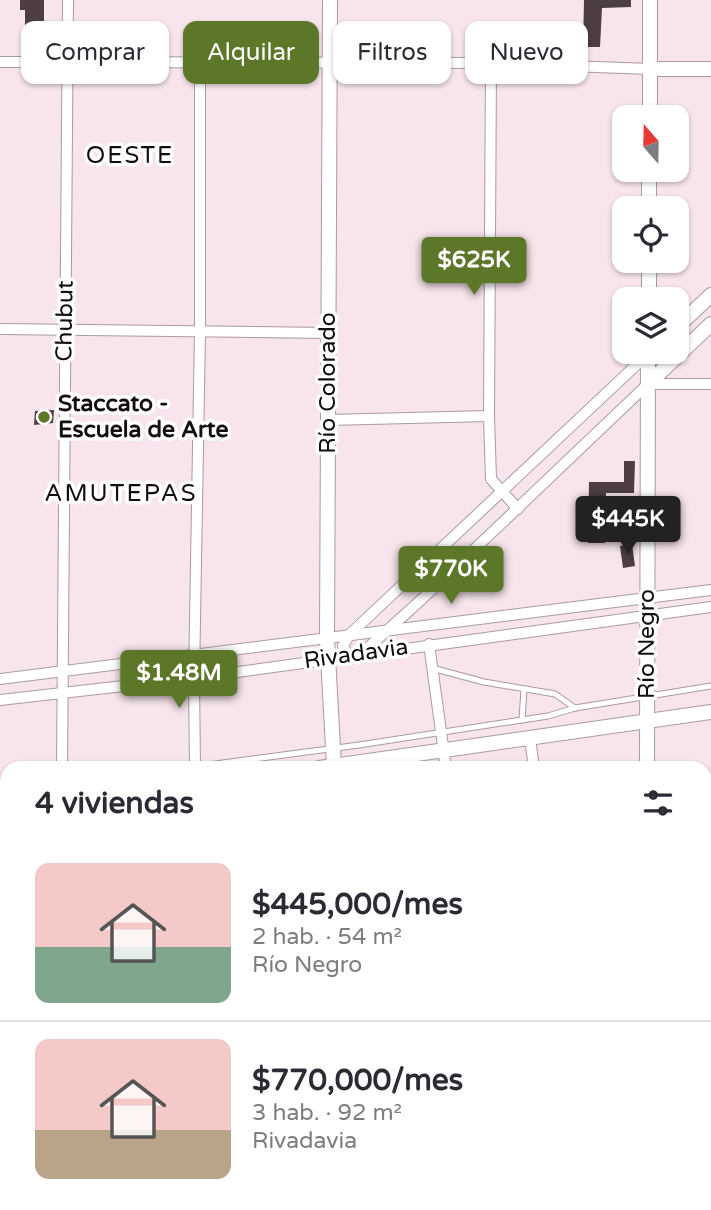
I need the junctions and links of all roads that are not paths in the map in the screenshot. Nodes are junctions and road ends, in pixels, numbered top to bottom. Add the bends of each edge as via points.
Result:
1 (68, 0) edge
2 (330, 0) edge
3 (650, 0) edge
4 (68, 21) edge
5 (0, 61) edge
6 (21, 61) edge
7 (319, 62) edge
8 (329, 62) junction
9 (465, 63) edge
10 (588, 67) edge
11 (650, 69) junction
12 (711, 69) edge
13 (68, 84) edge
14 (200, 84) edge
15 (491, 84) edge
16 (650, 105) edge
17 (711, 295) edge
18 (689, 316) edge
19 (711, 324) edge
20 (0, 329) edge
21 (65, 329) junction
22 (200, 332) junction
23 (329, 333) junction
24 (636, 364) edge
25 (649, 364) edge
26 (648, 384) junction
27 (711, 384) edge
28 (489, 416) junction
29 (328, 420) junction
30 (501, 492) junction
31 (518, 509) junction
32 (711, 590) edge
33 (647, 598) junction
34 (711, 607) edge
35 (647, 617) junction
36 (385, 630) junction
37 (349, 635) junction
38 (327, 638) junction
39 (429, 644) junction
40 (360, 653) junction
41 (194, 655) junction
42 (348, 655) junction
43 (328, 658) junction
44 (432, 668) junction
45 (62, 671) junction
46 (194, 678) junction
47 (0, 679) edge
48 (711, 686) edge
49 (523, 689) junction
50 (61, 692) junction
51 (646, 695) junction
52 (0, 700) edge
53 (575, 708) junction
54 (711, 712) edge
55 (522, 720) junction
56 (646, 721) junction
57 (441, 733) junction
58 (530, 738) junction
59 (334, 748) junction
60 (443, 751) junction
61 (62, 761) edge
62 (192, 761) edge
63 (242, 761) edge
64 (329, 761) edge
65 (391, 761) edge
66 (445, 761) edge
67 (533, 761) edge
68 (647, 761) edge

1 - 4 street, Chubut
2 - 8 street, Río Colorado
3 - 11 street
5 - 6 street
7 - 8 street
8 - 9 street
8 - 23 street, Río Colorado
10 - 11 street
11 - 12 street
11 - 16 street
13 - 21 street, Chubut
14 - 22 street
15 - 28 street
17 - 18 street
19 - 26 street
20 - 21 street
21 - 22 street
21 - 45 street, Chubut
22 - 23 street
22 - 41 street
23 - 29 street, Río Colorado
24 - 30 street
25 - 26 street, Río Negro
26 - 27 street
26 - 31 street
26 - 33 street, Río Negro
28 - 29 street
28 - 30 street via 491,479
29 - 38 street, Río Colorado
30 - 31 street
30 - 37 street
31 - 36 street
32 - 33 street, Rivadavia
33 - 35 street, Río Negro
33 - 36 street, Rivadavia
34 - 35 street, Rivadavia
35 - 39 street, Rivadavia
35 - 51 street, Río Negro
36 - 37 street, Rivadavia
36 - 40 street
37 - 38 street, Rivadavia
37 - 42 street via 343,646
38 - 41 street, Rivadavia
38 - 43 street, Río Colorado
39 - 40 street, Rivadavia
39 - 44 street
40 - 42 street, Rivadavia
41 - 45 street, Rivadavia
41 - 46 street
42 - 43 street, Rivadavia
43 - 46 street, Rivadavia
43 - 59 street, Río Colorado
44 - 49 lane
44 - 57 street
45 - 47 street, Rivadavia
45 - 50 street, Chubut
46 - 50 street, Rivadavia
46 - 62 street
48 - 51 lane
49 - 53 lane via 555,694
49 - 55 lane
50 - 52 street, Rivadavia
50 - 61 street, Chubut
51 - 53 lane
51 - 56 street, Río Negro
53 - 55 lane
54 - 56 street
55 - 57 lane
56 - 58 street
56 - 68 street, Río Negro
57 - 59 lane
57 - 60 street
58 - 60 street
58 - 67 street
59 - 63 lane
59 - 64 street, Río Colorado
60 - 65 street
60 - 66 street

